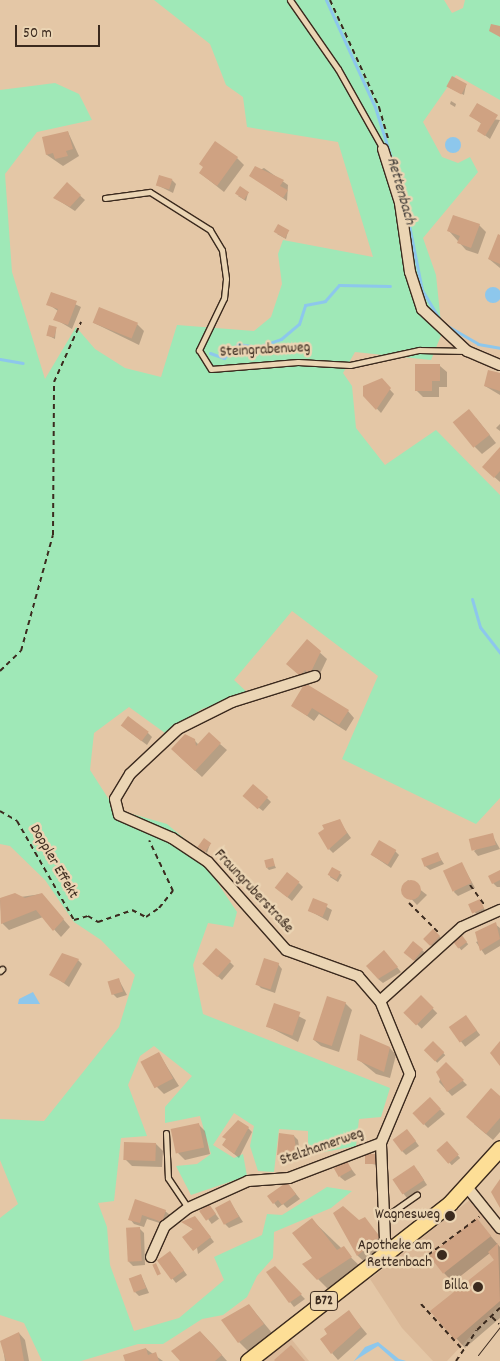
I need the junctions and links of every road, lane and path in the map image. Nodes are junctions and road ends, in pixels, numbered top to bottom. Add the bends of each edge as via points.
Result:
1 (290, 0) edge
2 (330, 0) edge
3 (387, 147) junction
4 (105, 198) dead end
5 (81, 322) dead end
6 (466, 351) junction
7 (500, 365) edge
8 (0, 671) edge
9 (315, 676) dead end
10 (0, 811) edge
11 (139, 823) junction
12 (470, 885) dead end
13 (409, 904) dead end
14 (500, 910) edge
15 (489, 915) junction
16 (448, 940) junction
17 (380, 1001) junction
18 (166, 1133) dead end
19 (382, 1143) junction
20 (500, 1148) edge
21 (467, 1187) junction
22 (417, 1195) dead end
23 (188, 1208) junction
24 (384, 1217) junction
25 (479, 1217) dead end
26 (500, 1228) edge
27 (391, 1250) junction
28 (151, 1257) dead end
29 (430, 1264) dead end
30 (420, 1304) dead end
31 (500, 1308) edge
32 (492, 1316) junction
33 (499, 1324) edge
34 (463, 1350) junction
35 (248, 1361) edge
36 (456, 1361) edge

1 - 3 lane, Steingrabenweg
2 - 3 path via 379,107
3 - 6 street, Steingrabenweg via 417,298 433,324
4 - 6 lane, Steingrabenweg via 150,192 210,230 222,250 226,279 224,298 199,350 212,369 298,362 350,365 418,350
5 - 8 path via 54,382 53,535 21,652
6 - 7 street, Steingrabenweg
9 - 11 street, Fraungruberstraße via 232,702 178,729 130,774 115,800 120,815
10 - 11 path, Doppler Effekt via 17,821 74,920 88,916 98,922 132,910 146,917 172,891
11 - 17 street, Fraungruberstraße via 172,838 208,862 286,950 358,976
12 - 15 path
13 - 16 path
14 - 15 street
15 - 16 street
16 - 17 street
17 - 19 street, Fraungruberstraße via 410,1074
18 - 23 lane via 168,1178
19 - 23 street, Stelzhamerweg via 289,1178 248,1181
19 - 24 street, Fraungruberstraße
20 - 21 main road, B72
21 - 26 street
21 - 27 main road, B72
22 - 24 lane
23 - 28 street, Stelzhamerweg via 165,1226
24 - 27 street, Fraungruberstraße via 385,1242
25 - 29 path via 428,1256
27 - 35 main road, B72
30 - 34 path
31 - 32 path
32 - 33 path
32 - 34 path
34 - 36 path

